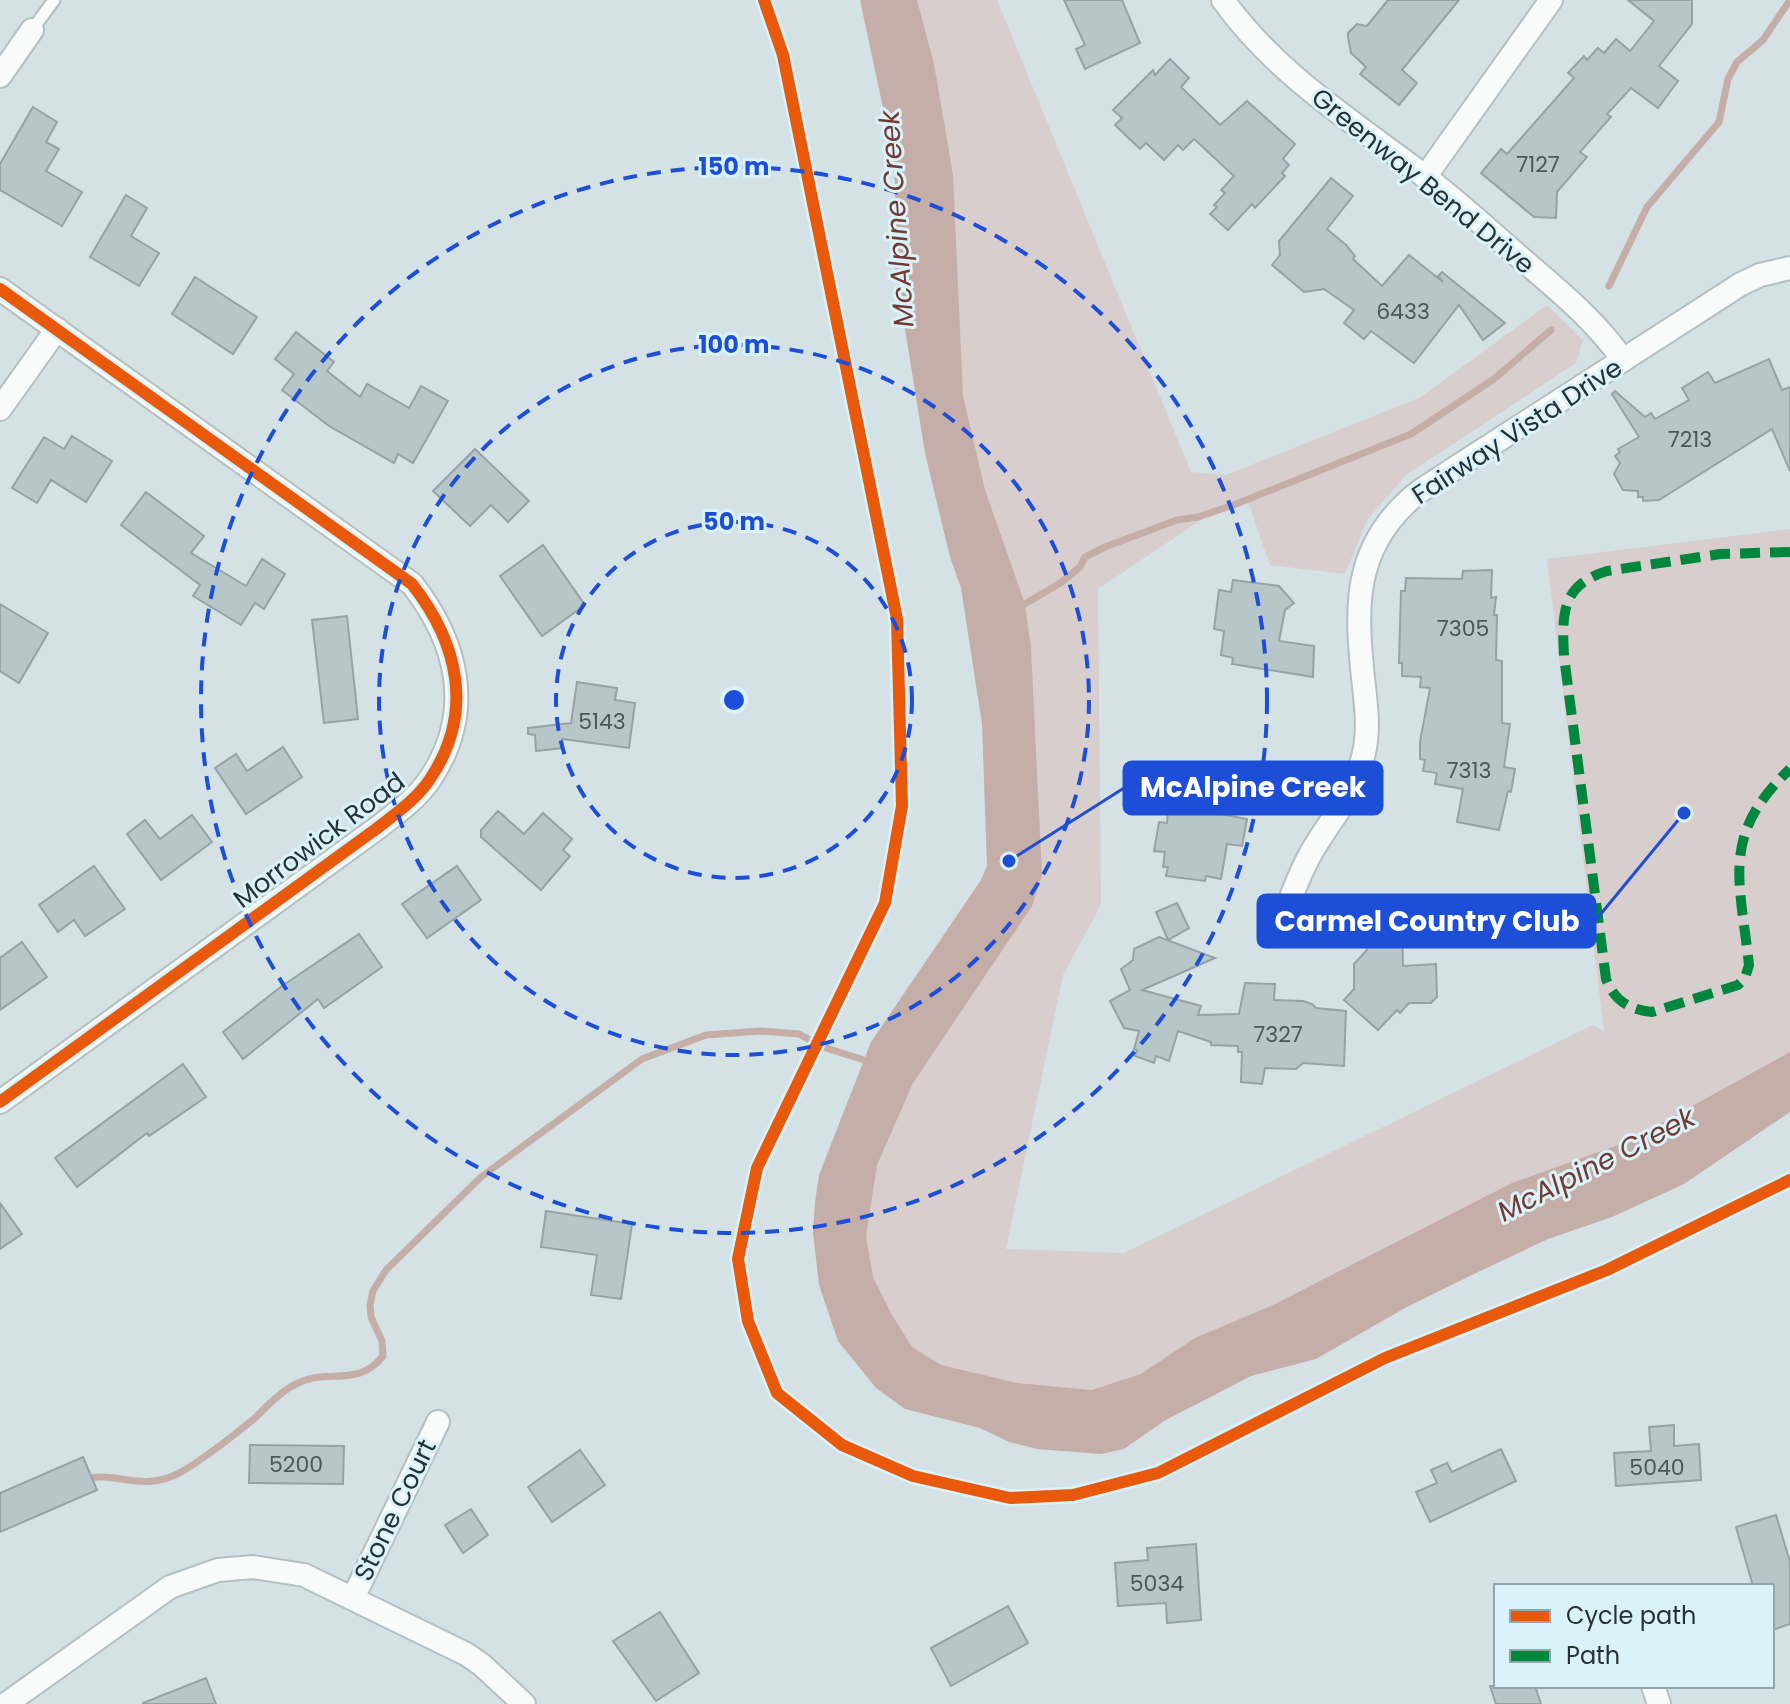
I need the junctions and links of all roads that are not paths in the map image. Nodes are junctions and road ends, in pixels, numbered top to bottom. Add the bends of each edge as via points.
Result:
1 (54, 0) edge
2 (1223, 0) edge
3 (1551, 0) edge
4 (32, 30) joint
5 (0, 76) edge
6 (1425, 177) junction
7 (1790, 268) edge
8 (0, 289) edge
9 (57, 329) junction
10 (1623, 360) junction
11 (0, 409) edge
12 (1291, 897) dead end
13 (0, 1102) edge
14 (438, 1422) dead end
15 (353, 1598) junction
16 (6, 1704) edge
17 (524, 1704) edge

1 - 4 lane
2 - 6 street, Greenway Bend Drive via 1283,69
3 - 6 street
4 - 5 street
6 - 10 street, Greenway Bend Drive via 1583,311
7 - 10 street, Fairway Vista Drive via 1741,284
8 - 9 street, Morrowick Road
9 - 11 street
9 - 13 street, Morrowick Road via 412,584 433,610 447,641 457,696 446,750 417,795
10 - 12 street, Fairway Vista Drive via 1409,500 1375,543 1358,607 1367,740 1346,804 1311,852
14 - 15 street, Stone Court
15 - 16 street via 304,1575 270,1568 218,1570 150,1600
15 - 17 street via 466,1654

